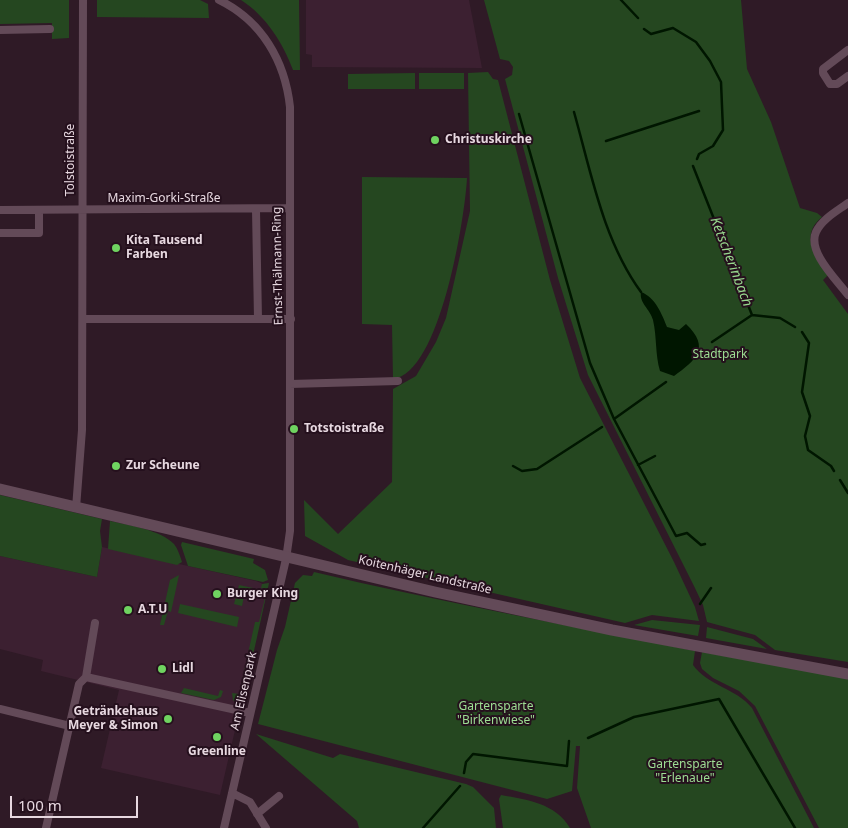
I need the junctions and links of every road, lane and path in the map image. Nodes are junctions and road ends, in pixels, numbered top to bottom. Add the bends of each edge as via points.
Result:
1 (84, 0) edge
2 (219, 0) edge
3 (50, 29) dead end
4 (0, 30) edge
5 (848, 50) edge
6 (848, 76) edge
7 (848, 203) edge
8 (289, 208) junction
9 (0, 210) edge
10 (39, 210) junction
11 (83, 210) junction
12 (256, 210) junction
13 (0, 233) edge
14 (848, 296) edge
15 (83, 319) junction
16 (258, 319) junction
17 (291, 319) junction
18 (398, 381) dead end
19 (290, 384) junction
20 (0, 489) edge
21 (76, 508) junction
22 (286, 559) junction
23 (94, 623) dead end
24 (848, 674) edge
25 (86, 677) junction
26 (0, 709) edge
27 (250, 713) junction
28 (70, 726) junction
29 (232, 793) junction
30 (279, 796) dead end
31 (257, 814) junction
32 (46, 828) edge
33 (224, 828) edge
34 (266, 828) edge

1 - 11 street, Tolstoistraße
2 - 8 street, Ernst-Thälmann-Ring via 251,22 264,37 284,72 290,107
3 - 4 street
5 - 6 street via 823,73 830,84 837,84
7 - 14 street via 819,227 815,240 822,260
8 - 12 street, Maxim-Gorki-Straße
8 - 17 street, Ernst-Thälmann-Ring
9 - 10 street, Maxim-Gorki-Straße
10 - 11 street, Maxim-Gorki-Straße
10 - 13 street via 39,233
11 - 12 street, Maxim-Gorki-Straße
11 - 15 street, Tolstoistraße
12 - 16 street, Ernst-Thälmann-Ring
15 - 16 street
15 - 21 street, Tolstoistraße via 82,436
16 - 17 street
17 - 19 street, Ernst-Thälmann-Ring
18 - 19 street
19 - 22 street, Ernst-Thälmann-Ring via 290,530
20 - 21 main road, Koitenhäger Landstraße
21 - 22 main road, Koitenhäger Landstraße
22 - 24 main road, Koitenhäger Landstraße via 612,630
22 - 27 street, Am Elisenpark
23 - 25 street
25 - 27 street
25 - 28 street via 79,684
26 - 28 street
27 - 29 street, Am Elisenpark
28 - 32 street
29 - 31 street via 250,802
29 - 33 street, Am Elisenpark
30 - 31 street
31 - 34 street

